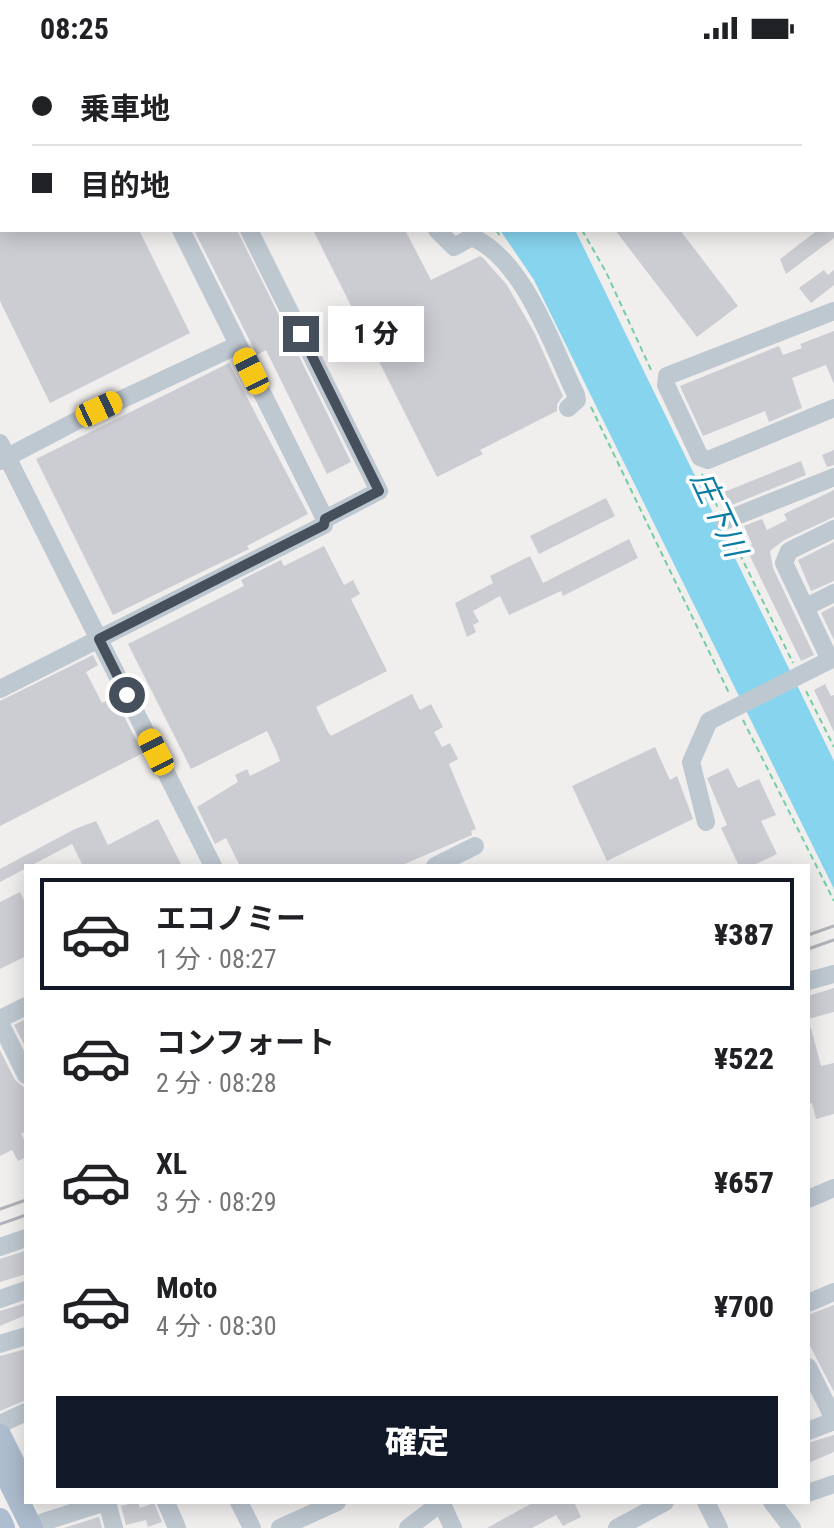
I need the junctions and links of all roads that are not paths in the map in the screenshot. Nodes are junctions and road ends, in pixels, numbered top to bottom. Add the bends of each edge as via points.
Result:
1 (182, 232) edge
2 (250, 232) edge
3 (439, 232) edge
4 (834, 311) edge
5 (238, 345) junction
6 (568, 408) dead end
7 (834, 408) edge
8 (2, 453) edge
9 (834, 477) edge
10 (325, 519) junction
11 (724, 521) dead end
12 (834, 529) edge
13 (834, 593) edge
14 (806, 607) junction
15 (99, 639) junction
16 (832, 659) edge
17 (0, 689) edge
18 (706, 822) dead end
19 (475, 846) dead end
20 (212, 864) edge
21 (439, 864) edge
22 (834, 974) edge
23 (810, 980) edge
24 (24, 1007) edge
25 (0, 1021) edge
26 (24, 1071) edge
27 (834, 1188) edge
28 (810, 1198) edge
29 (24, 1239) edge
30 (0, 1247) edge
31 (24, 1291) edge
32 (834, 1292) edge
33 (0, 1299) edge
34 (810, 1302) edge
35 (24, 1337) edge
36 (0, 1344) edge
37 (810, 1371) edge
38 (24, 1414) edge
39 (834, 1420) edge
40 (0, 1424) edge
41 (810, 1430) edge
42 (0, 1435) edge
43 (0, 1463) edge
44 (24, 1479) edge
45 (834, 1484) edge
46 (810, 1488) edge
47 (0, 1493) edge
48 (24, 1498) edge
49 (99, 1504) edge
50 (107, 1504) edge
51 (167, 1504) edge
52 (240, 1504) edge
53 (333, 1504) edge
54 (438, 1504) edge
55 (442, 1504) edge
56 (661, 1504) edge
57 (707, 1504) edge
58 (777, 1504) edge
59 (0, 1519) edge
60 (39, 1520) edge
61 (4, 1528) edge
62 (18, 1528) edge
63 (114, 1528) edge
64 (177, 1528) edge
65 (252, 1528) edge
66 (280, 1528) edge
67 (408, 1528) edge
68 (453, 1528) edge
69 (617, 1528) edge
70 (719, 1528) edge
71 (792, 1528) edge

1 - 5 street
2 - 10 street via 379,491
3 - 6 street via 454,247 472,237 490,245 520,281 576,395
4 - 7 street via 667,376 666,385 700,457 708,460
5 - 8 street
5 - 10 street
8 - 15 street
9 - 11 street
10 - 15 street via 324,525
12 - 14 street via 789,551 784,563
13 - 14 street
14 - 16 street
15 - 17 street
15 - 20 street
16 - 18 street via 709,721 691,762
19 - 21 street
22 - 23 street
24 - 25 street
25 - 26 street
27 - 28 street
29 - 30 street
31 - 33 street
32 - 34 street
35 - 36 street
37 - 39 street
38 - 40 street
39 - 41 street
42 - 44 main road
43 - 48 main road
45 - 46 street
47 - 62 main road
49 - 60 street
50 - 63 street
51 - 64 street
52 - 65 street
53 - 66 street
54 - 67 street
55 - 68 street
56 - 69 street
57 - 70 street
58 - 71 street
59 - 61 main road

